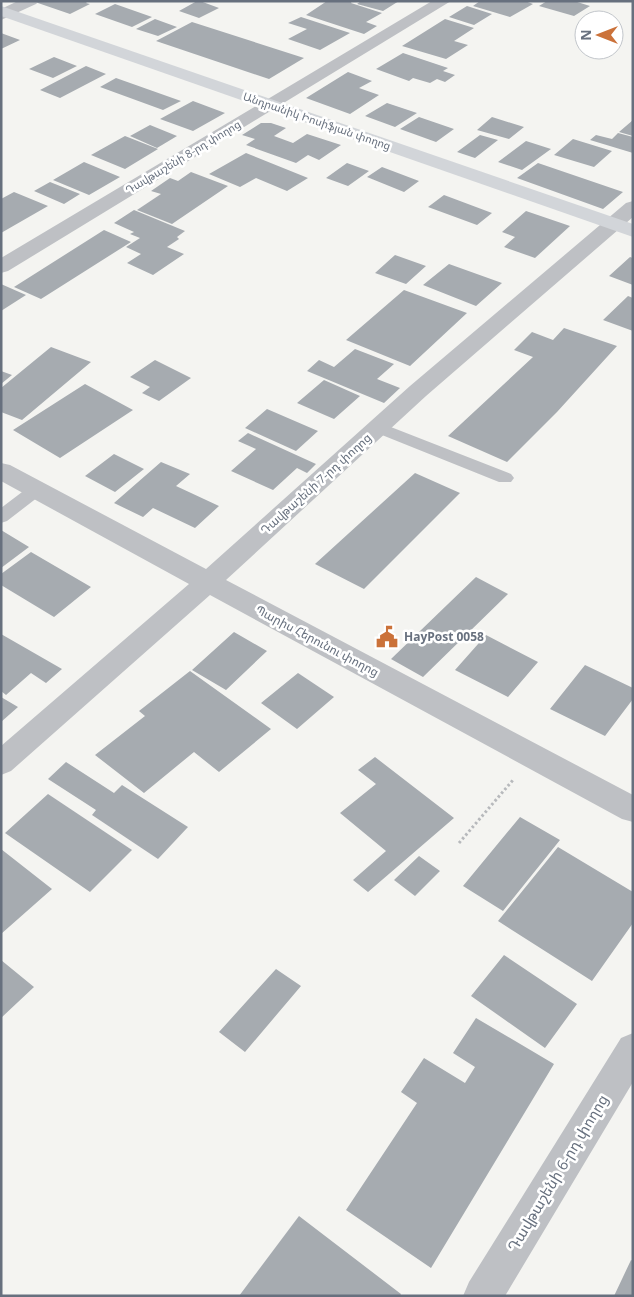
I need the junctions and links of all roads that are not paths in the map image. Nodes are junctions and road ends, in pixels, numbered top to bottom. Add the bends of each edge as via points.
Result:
1 (31, 1) edge
2 (443, 1) edge
3 (3, 13) edge
4 (269, 104) junction
5 (633, 207) edge
6 (623, 228) edge
7 (1, 267) edge
8 (378, 427) junction
9 (1, 471) edge
10 (505, 478) dead end
11 (36, 490) junction
12 (1, 517) edge
13 (208, 582) junction
14 (1, 762) edge
15 (633, 810) edge
16 (633, 1050) edge
17 (483, 1296) edge

1 - 3 street
2 - 4 street, Դավթաշենի 8-րդ փողոց
3 - 4 street, Անդրանիկ Իոսիֆյան փողոց
4 - 6 street, Անդրանիկ Իոսիֆյան փողոց
4 - 7 street, Դավթաշենի 8-րդ փողոց
5 - 6 street, Դավթաշենի 7-րդ փողոց
6 - 8 street, Դավթաշենի 7-րդ փողոց
8 - 10 lane
8 - 13 street, Դավթաշենի 7-րդ փողոց
9 - 11 street, Պարիս Հերունու փողոց
11 - 12 lane
11 - 13 street, Պարիս Հերունու փողոց
13 - 14 street, Դավթաշենի 7-րդ փողոց
13 - 15 street, Պարիս Հերունու փողոց
16 - 17 street, Դավթաշենի 6-րդ փողոց

